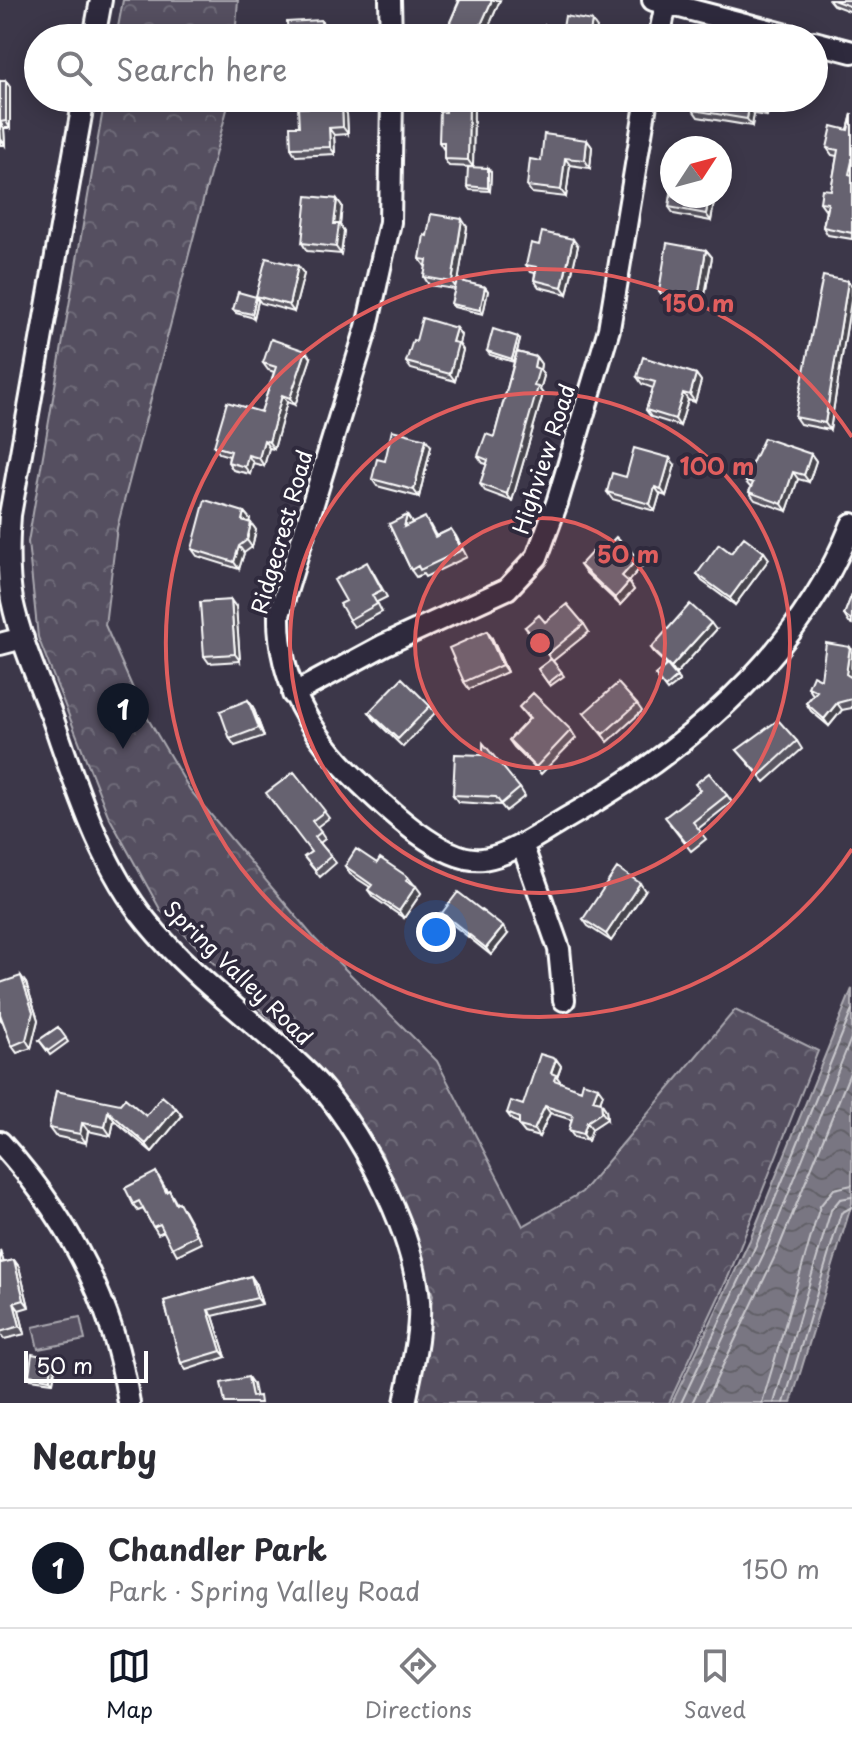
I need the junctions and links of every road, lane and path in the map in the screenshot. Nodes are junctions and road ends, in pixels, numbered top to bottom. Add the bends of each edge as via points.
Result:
1 (101, 0) edge
2 (390, 0) edge
3 (660, 2) edge
4 (97, 24) edge
5 (391, 24) edge
6 (659, 24) edge
7 (745, 24) edge
8 (828, 46) edge
9 (852, 52) edge
10 (82, 112) edge
11 (392, 112) edge
12 (645, 112) edge
13 (852, 524) edge
14 (23, 638) junction
15 (0, 644) edge
16 (293, 694) junction
17 (522, 844) junction
18 (564, 1000) dead end
19 (0, 1142) edge
20 (129, 1403) edge
21 (405, 1403) edge

1 - 4 street
2 - 5 street
3 - 6 street
3 - 7 street
8 - 9 street
10 - 14 street, Spring Valley Road via 10,515 8,570
11 - 16 street, Ridgecrest Road via 390,222 367,327 279,615 282,662
12 - 16 street, Highview Road via 609,329 537,557 507,589
13 - 17 street, Ridgecrest Road via 815,597 719,712 651,767
14 - 15 street
14 - 21 street, Spring Valley Road via 97,833 129,897 165,942 327,1094 360,1143 410,1256 419,1303
16 - 17 street, Ridgecrest Road via 347,771 390,812 435,843 456,855 483,859
17 - 18 street via 559,949
19 - 20 street via 53,1206 89,1269 118,1349

